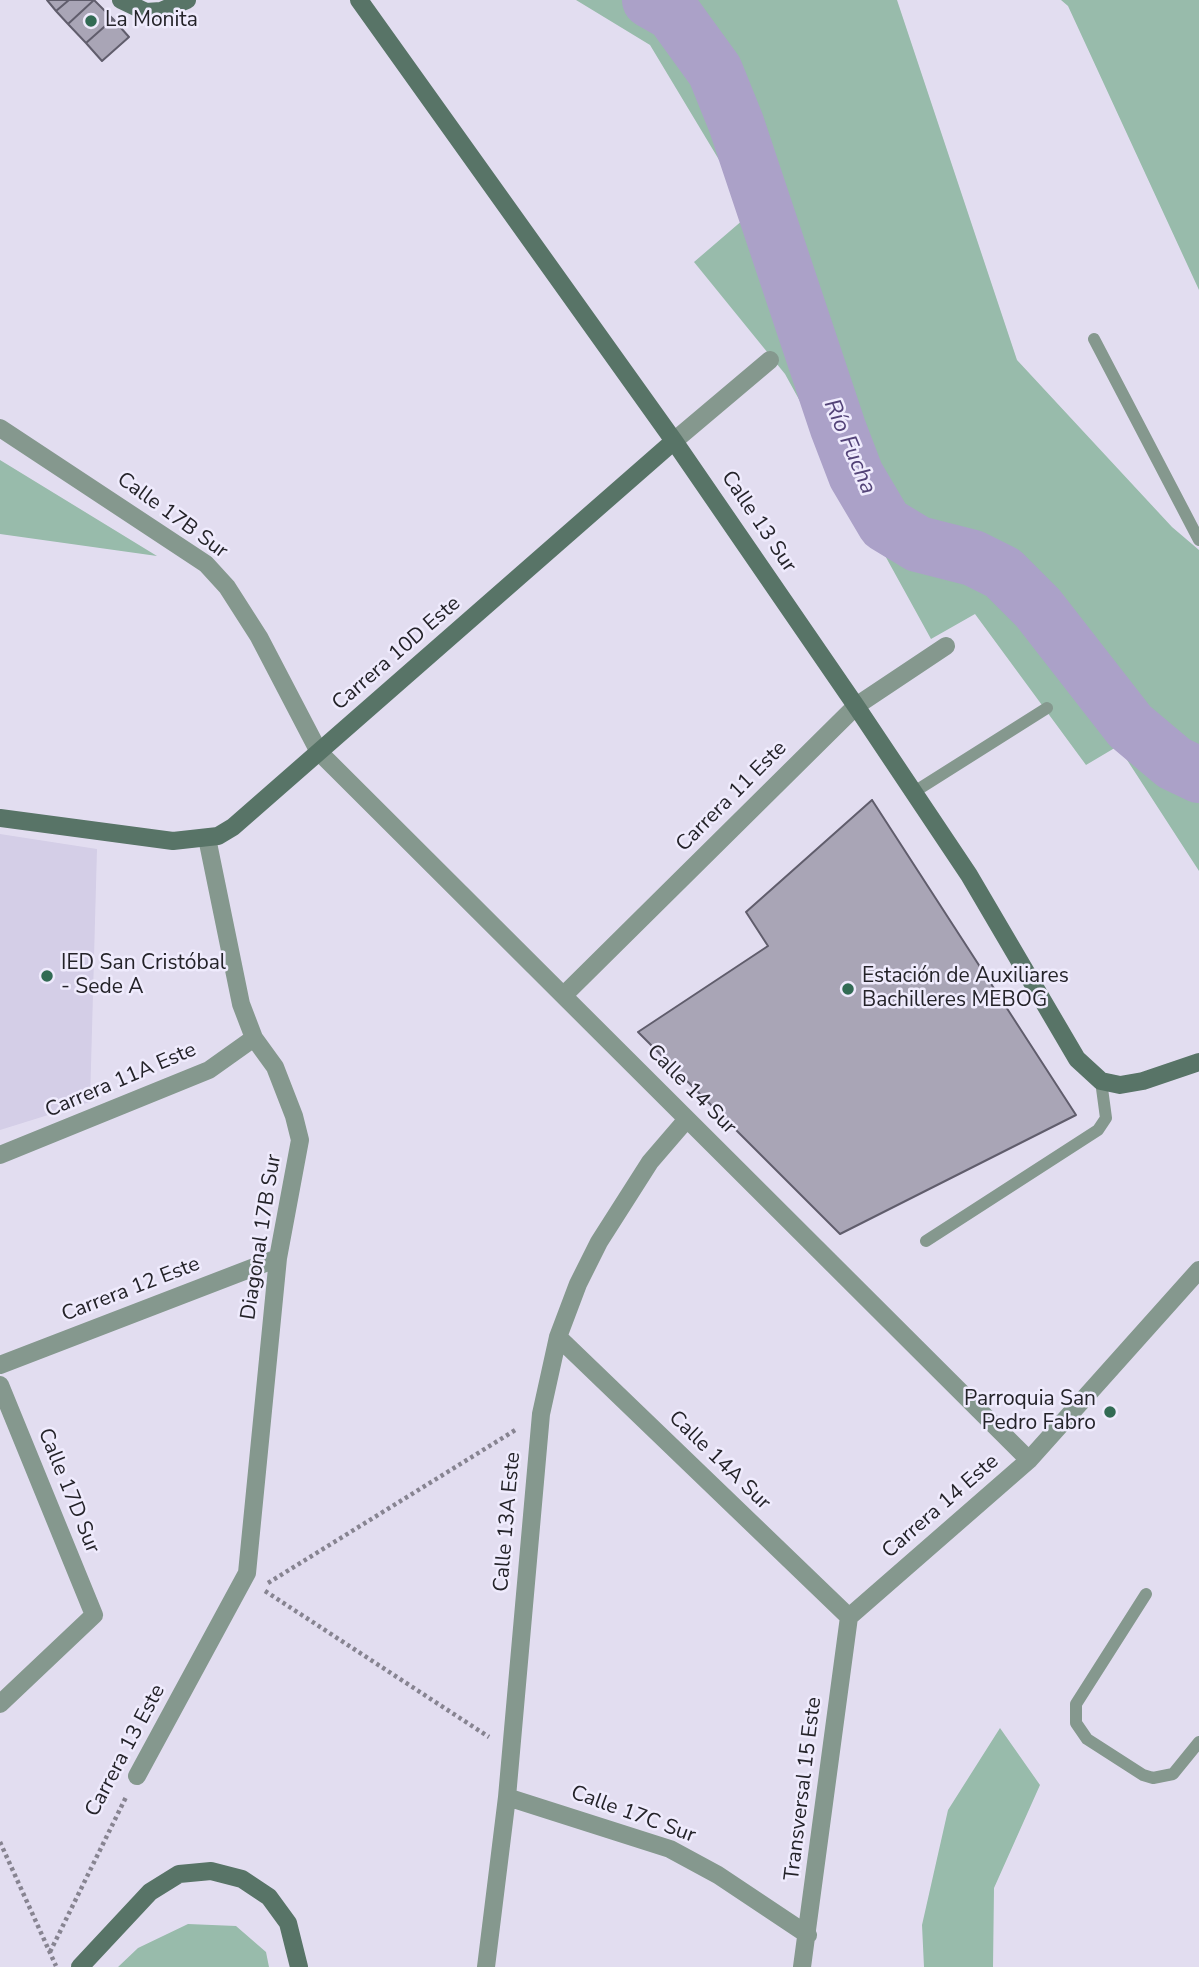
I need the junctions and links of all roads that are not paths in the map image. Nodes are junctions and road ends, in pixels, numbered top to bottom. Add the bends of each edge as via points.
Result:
1 (121, 0) edge
2 (187, 0) edge
3 (359, 0) edge
4 (1094, 339) dead end
5 (770, 360) dead end
6 (0, 428) edge
7 (674, 441) junction
8 (1199, 540) edge
9 (946, 646) dead end
10 (856, 706) junction
11 (1047, 708) dead end
12 (319, 752) junction
13 (914, 792) junction
14 (0, 818) edge
15 (207, 838) junction
16 (564, 995) junction
17 (254, 1038) junction
18 (1199, 1062) edge
19 (1101, 1082) junction
20 (687, 1119) junction
21 (0, 1155) edge
22 (926, 1241) dead end
23 (278, 1258) junction
24 (1199, 1270) edge
25 (558, 1337) junction
26 (0, 1365) edge
27 (0, 1385) edge
28 (1029, 1460) junction
29 (247, 1573) joint
30 (1146, 1594) dead end
31 (849, 1617) junction
32 (0, 1704) edge
33 (1199, 1742) edge
34 (137, 1776) road end
35 (508, 1797) junction
36 (808, 1935) junction
37 (80, 1967) edge
38 (299, 1967) edge
39 (486, 1967) edge
40 (802, 1967) edge

1 - 2 main road via 146,12
3 - 7 main road, Calle 13 Sur
4 - 8 lane
5 - 7 street, Carrera 10D Este
6 - 12 street, Calle 17B Sur via 206,564 259,637
7 - 10 main road, Calle 13 Sur
7 - 12 main road, Carrera 10D Este
9 - 10 street, Carrera 11 Este
10 - 13 main road, Calle 13 Sur
10 - 16 street, Carrera 11 Este
11 - 13 lane
12 - 15 main road, Carrera 10D Este via 233,827
12 - 16 street, Calle 14 Sur
13 - 19 main road, Calle 13 Sur via 999,924 1077,1059
14 - 15 main road, Carrera 10D Este via 173,841
15 - 17 street, Diagonal 17B Sur via 241,1004
16 - 20 street, Calle 14 Sur
17 - 21 street, Carrera 11A Este via 209,1070
17 - 23 street, Diagonal 17B Sur via 275,1067 300,1140
18 - 19 main road via 1130,1085
19 - 22 lane via 1106,1118 1098,1130
20 - 25 street, Calle 13A Este via 650,1162 599,1241
20 - 28 street, Calle 14 Sur
23 - 26 street, Carrera 12 Este
23 - 29 street, Diagonal 17B Sur
24 - 28 street, Carrera 14 Este
25 - 31 street, Calle 14A Sur
25 - 35 street, Calle 13A Este via 541,1414
27 - 32 street, Calle 17D Sur via 94,1615
28 - 31 street, Carrera 14 Este
29 - 34 street, Carrera 13 Este
30 - 33 lane via 1076,1704 1076,1723 1087,1739 1153,1778 1173,1774
31 - 36 street, Transversal 15 Este
35 - 36 street, Calle 17C Sur via 670,1849
35 - 39 street, Calle 13A Este
36 - 40 street, Transversal 15 Este
37 - 38 main road via 150,1892 179,1874 211,1871 242,1879 269,1897 288,1923

